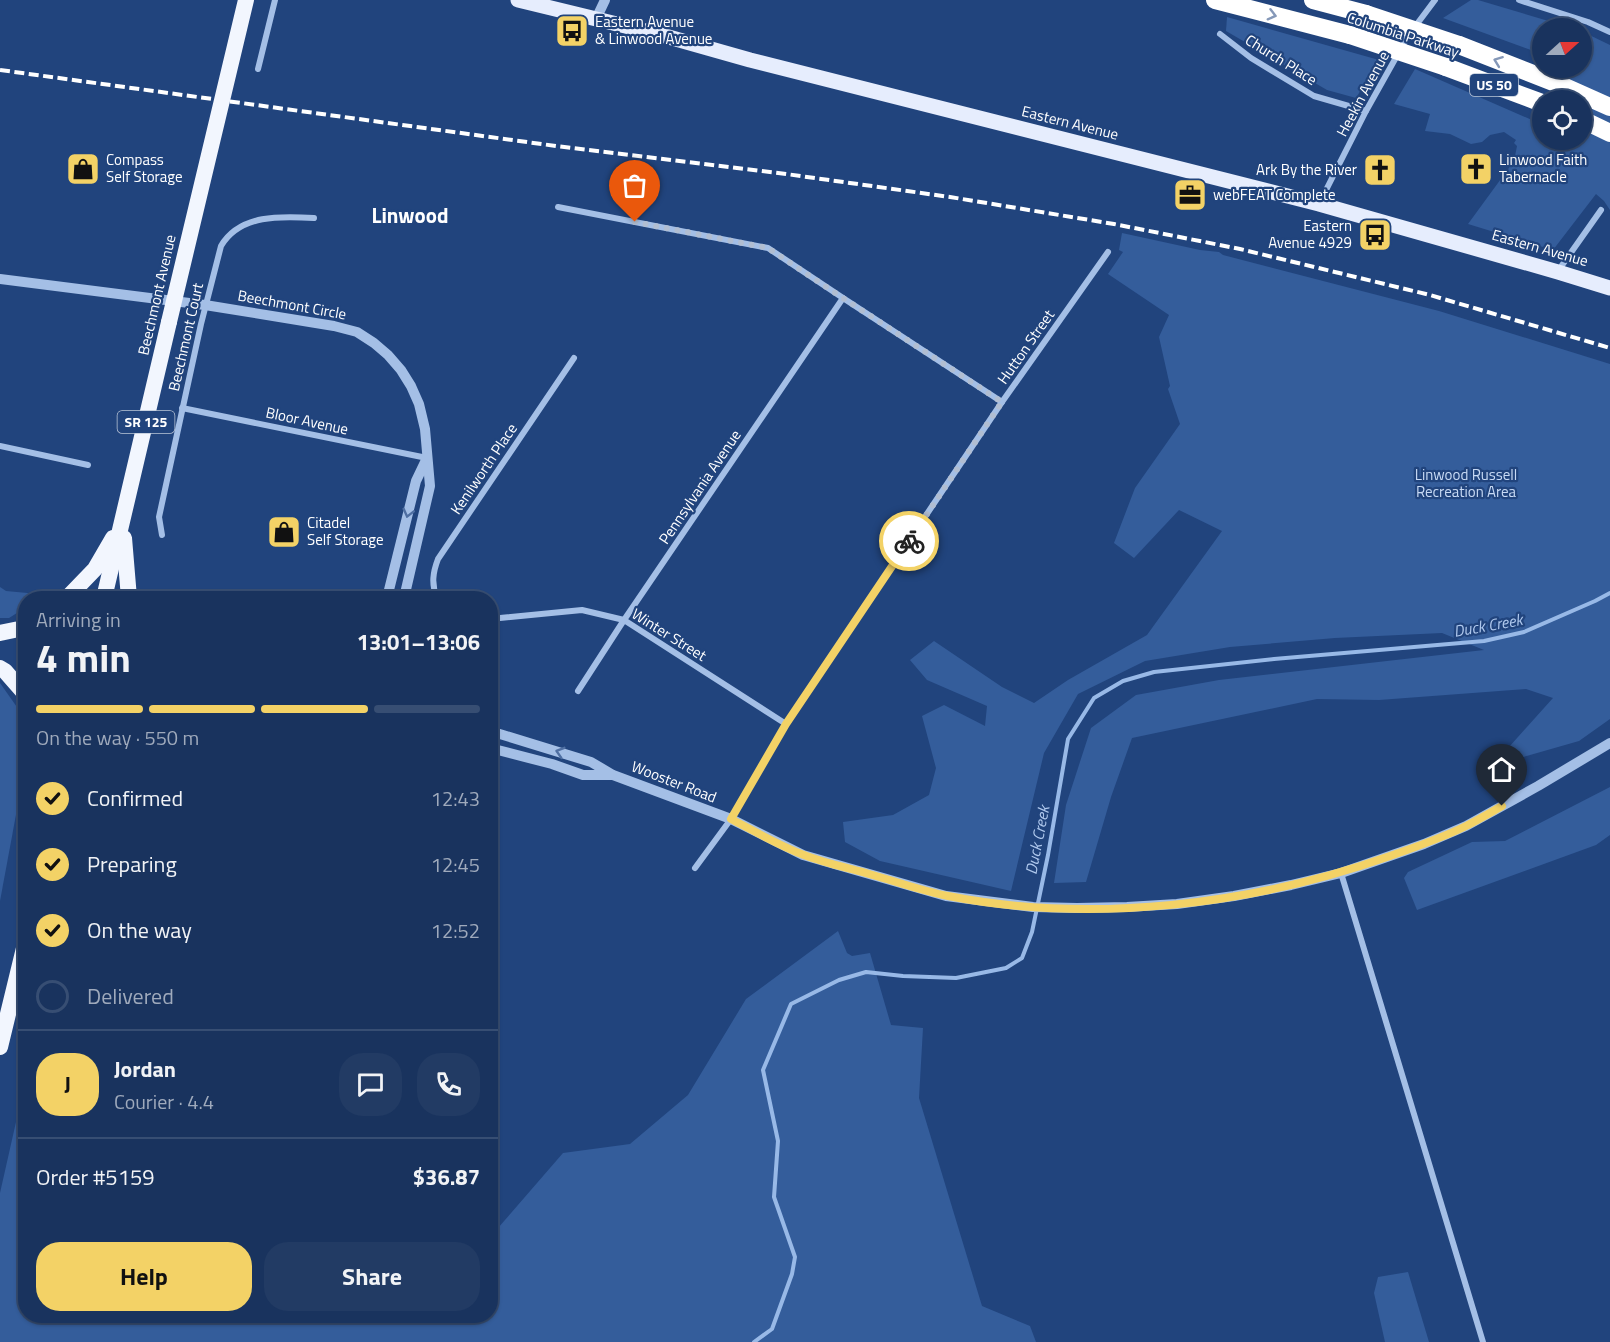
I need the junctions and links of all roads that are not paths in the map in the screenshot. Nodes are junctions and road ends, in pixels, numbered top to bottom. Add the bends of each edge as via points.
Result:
1 (246, 0) edge
2 (275, 0) edge
3 (518, 0) edge
4 (605, 0) edge
5 (1215, 0) edge
6 (1313, 0) edge
7 (1436, 0) edge
8 (1520, 0) edge
9 (596, 20) junction
10 (1610, 32) edge
11 (1220, 34) dead end
12 (258, 69) dead end
13 (1532, 99) edge
14 (1610, 107) edge
15 (1366, 111) junction
16 (1592, 124) edge
17 (1610, 133) edge
18 (1319, 204) junction
19 (558, 207) dead end
20 (1601, 210) dead end
21 (314, 218) dead end
22 (1108, 252) dead end
23 (1558, 272) junction
24 (0, 279) edge
25 (1610, 288) edge
26 (843, 298) junction
27 (205, 304) junction
28 (574, 358) dead end
29 (1002, 402) junction
30 (182, 408) junction
31 (0, 446) edge
32 (427, 458) junction
33 (88, 465) dead end
34 (122, 522) junction
35 (162, 535) dead end
36 (74, 591) edge
37 (106, 591) edge
38 (128, 591) edge
39 (389, 591) edge
40 (406, 591) edge
41 (435, 591) edge
42 (498, 619) edge
43 (624, 620) junction
44 (18, 629) edge
45 (0, 633) edge
46 (0, 668) edge
47 (18, 685) edge
48 (578, 691) dead end
49 (786, 724) junction
50 (498, 733) edge
51 (1610, 743) edge
52 (498, 750) edge
53 (613, 775) junction
54 (731, 819) junction
55 (695, 868) dead end
56 (1341, 873) junction
57 (18, 973) edge
58 (0, 1047) edge
59 (1482, 1342) edge

1 - 34 highway, Beechmont Avenue / SR 125, bridge
2 - 12 street
3 - 9 main road, Eastern Avenue
4 - 9 street
5 -> 13 highway, Columbia Parkway / US 50, bridge via 1350,35
14 -> 6 highway, Columbia Parkway / US 50, bridge via 1459,45
7 - 15 street, Heekin Avenue via 1408,36
8 - 10 street
9 - 18 main road, Eastern Avenue
11 - 15 street, Church Place via 1314,96
15 - 18 street, Heekin Avenue
16 - 17 highway
18 - 23 main road, Eastern Avenue
19 - 26 street via 768,248
20 - 23 street
21 - 27 street, Beechmont Court via 272,217 250,222 226,236
22 - 29 street, Hutton Street
23 - 25 main road, Eastern Avenue
24 - 27 street, Beechmont Circle
26 - 29 street
26 - 43 street, Pennsylvania Avenue
27 - 30 street, Beechmont Court
27 - 32 street, Beechmont Circle via 334,326 374,342 411,386 425,429
28 - 41 street, Kenilworth Place via 438,559 433,580
29 - 49 street, Hutton Street
30 - 32 street, Bloor Avenue
30 - 35 street, Beechmont Court via 159,517
31 - 33 street
32 -> 39 street via 416,481
32 - 40 street, Beechmont Circle via 430,486
34 - 36 highway via 95,569
34 - 37 highway, Beechmont Avenue / SR 125
34 - 38 highway
42 - 43 street, Winter Street via 582,610
43 - 48 street, Pennsylvania Avenue
43 - 49 street, Winter Street
44 - 45 highway
46 - 47 highway
49 - 54 street, Hutton Street
53 -> 50 street, Wooster Road via 591,762
51 - 56 street, Wooster Road via 1466,826
52 - 53 street, Wooster Road via 583,775
53 - 54 street, Wooster Road
54 - 55 street
54 - 56 street, Wooster Road via 803,855 946,896 1033,907 1147,906 1234,896
56 - 59 street
57 - 58 highway

